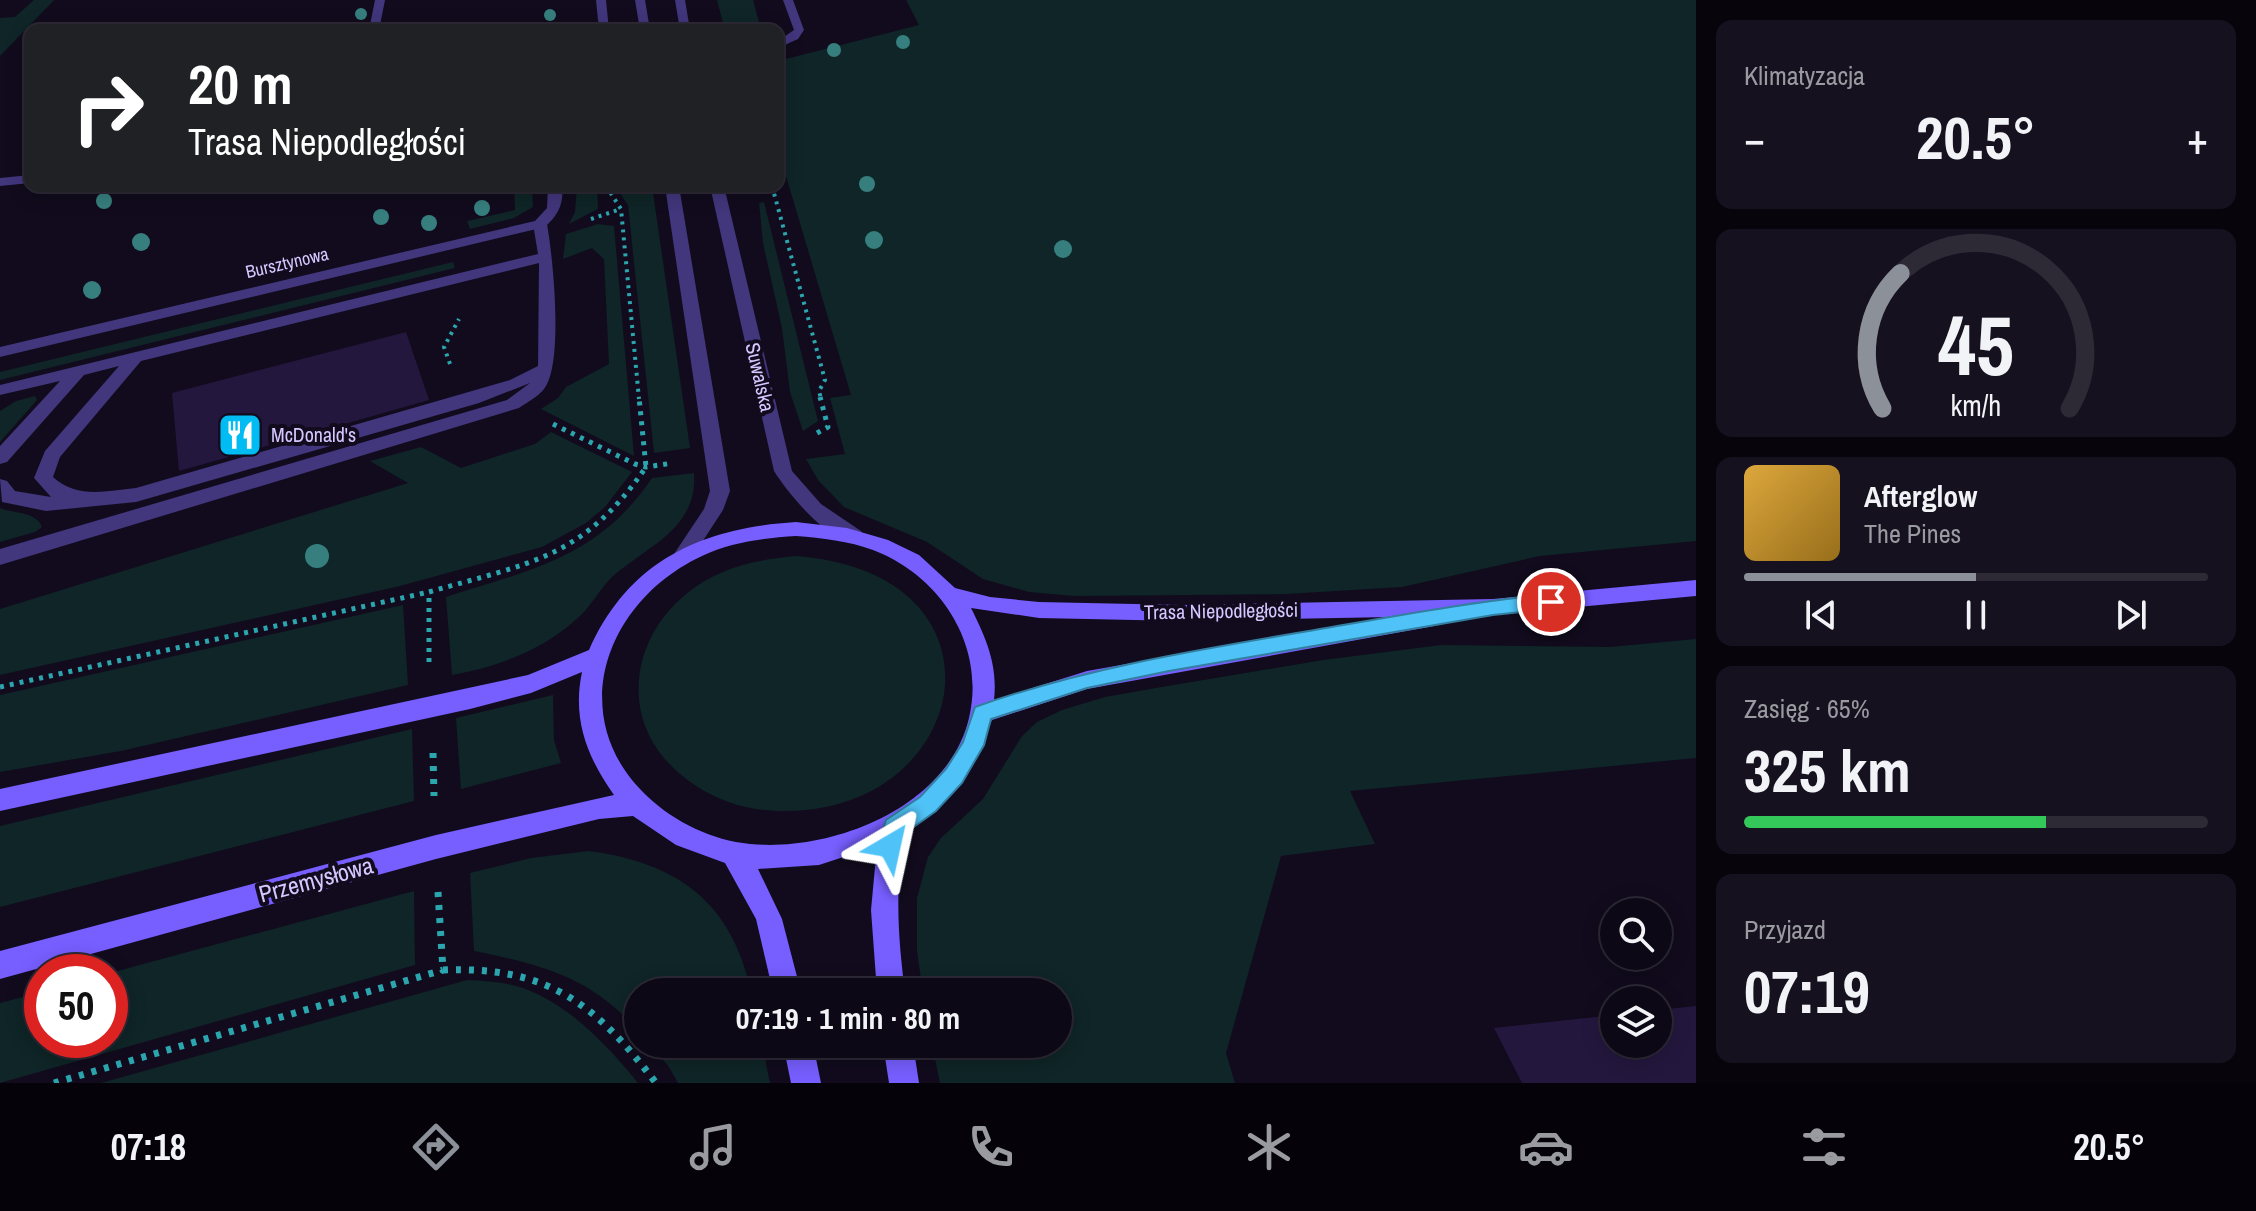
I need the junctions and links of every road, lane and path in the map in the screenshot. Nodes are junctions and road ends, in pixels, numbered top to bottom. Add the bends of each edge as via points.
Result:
1 (380, 0) edge
2 (601, 0) edge
3 (640, 0) edge
4 (680, 0) edge
5 (788, 0) edge
6 (375, 24) edge
7 (603, 24) edge
8 (644, 24) edge
9 (684, 24) edge
10 (784, 42) edge
11 (24, 180) edge
12 (0, 182) edge
13 (555, 192) edge
14 (610, 192) edge
15 (673, 192) edge
16 (718, 192) edge
17 (774, 192) edge
18 (540, 224) junction
19 (546, 257) junction
20 (0, 352) edge
21 (135, 358) junction
22 (546, 367) junction
23 (78, 371) junction
24 (825, 380) dead end
25 (0, 390) edge
26 (0, 458) edge
27 (0, 486) edge
28 (100, 500) junction
29 (854, 536) junction
30 (0, 557) edge
31 (682, 557) junction
32 (1696, 588) edge
33 (429, 592) junction
34 (951, 595) junction
35 (1493, 607) junction
36 (595, 657) junction
37 (430, 671) dead end
38 (0, 687) edge
39 (983, 713) junction
40 (433, 750) dead end
41 (434, 796) dead end
42 (0, 800) edge
43 (635, 804) junction
44 (894, 827) junction
45 (733, 853) junction
46 (437, 875) dead end
47 (0, 965) edge
48 (443, 970) junction
49 (784, 978) edge
50 (890, 978) edge
51 (801, 1058) edge
52 (900, 1058) edge
53 (54, 1083) edge
54 (656, 1083) edge
55 (806, 1083) edge
56 (904, 1083) edge

1 - 6 street
2 - 7 street
3 - 8 street
4 - 9 street
5 - 10 street via 799,30
11 - 12 street
13 - 18 street via 554,212
14 - 33 path via 621,209 646,467 616,508 583,537 551,555
15 - 31 street via 720,491
16 - 29 street, Suwalska via 783,471 814,511
17 - 24 path
18 - 19 street
18 - 20 street, Bursztynowa
19 - 21 street
19 - 22 street
21 - 23 street
21 - 28 street via 52,455 43,478 60,494
22 - 28 street via 473,399 136,495
22 - 30 street via 537,387 513,404
23 - 25 street
23 - 26 street
27 - 28 street via 9,497 46,504
29 - 31 main road via 826,530 766,530
29 - 34 main road via 924,569
31 - 36 main road via 644,584 614,617
32 - 35 main road, Trasa Niepodległości
33 - 37 path
33 - 38 path
34 - 35 main road, Trasa Niepodległości via 1039,610
34 - 39 main road via 980,649 986,681
35 - 39 main road, Trasa Niepodległości via 1087,680
36 - 42 main road via 531,684 470,699
36 - 43 main road via 589,694 592,733 608,771
39 - 44 main road via 973,745 954,776 928,804
40 - 41 path
43 - 45 main road via 678,835
43 - 47 main road, Przemysłowa via 436,847
44 - 45 main road via 844,849 789,857
44 - 50 main road via 883,904
45 - 49 main road via 757,885
46 - 48 path
48 - 53 path
48 - 54 path via 476,966 528,976 571,994 620,1038
51 - 55 main road
52 - 56 main road

